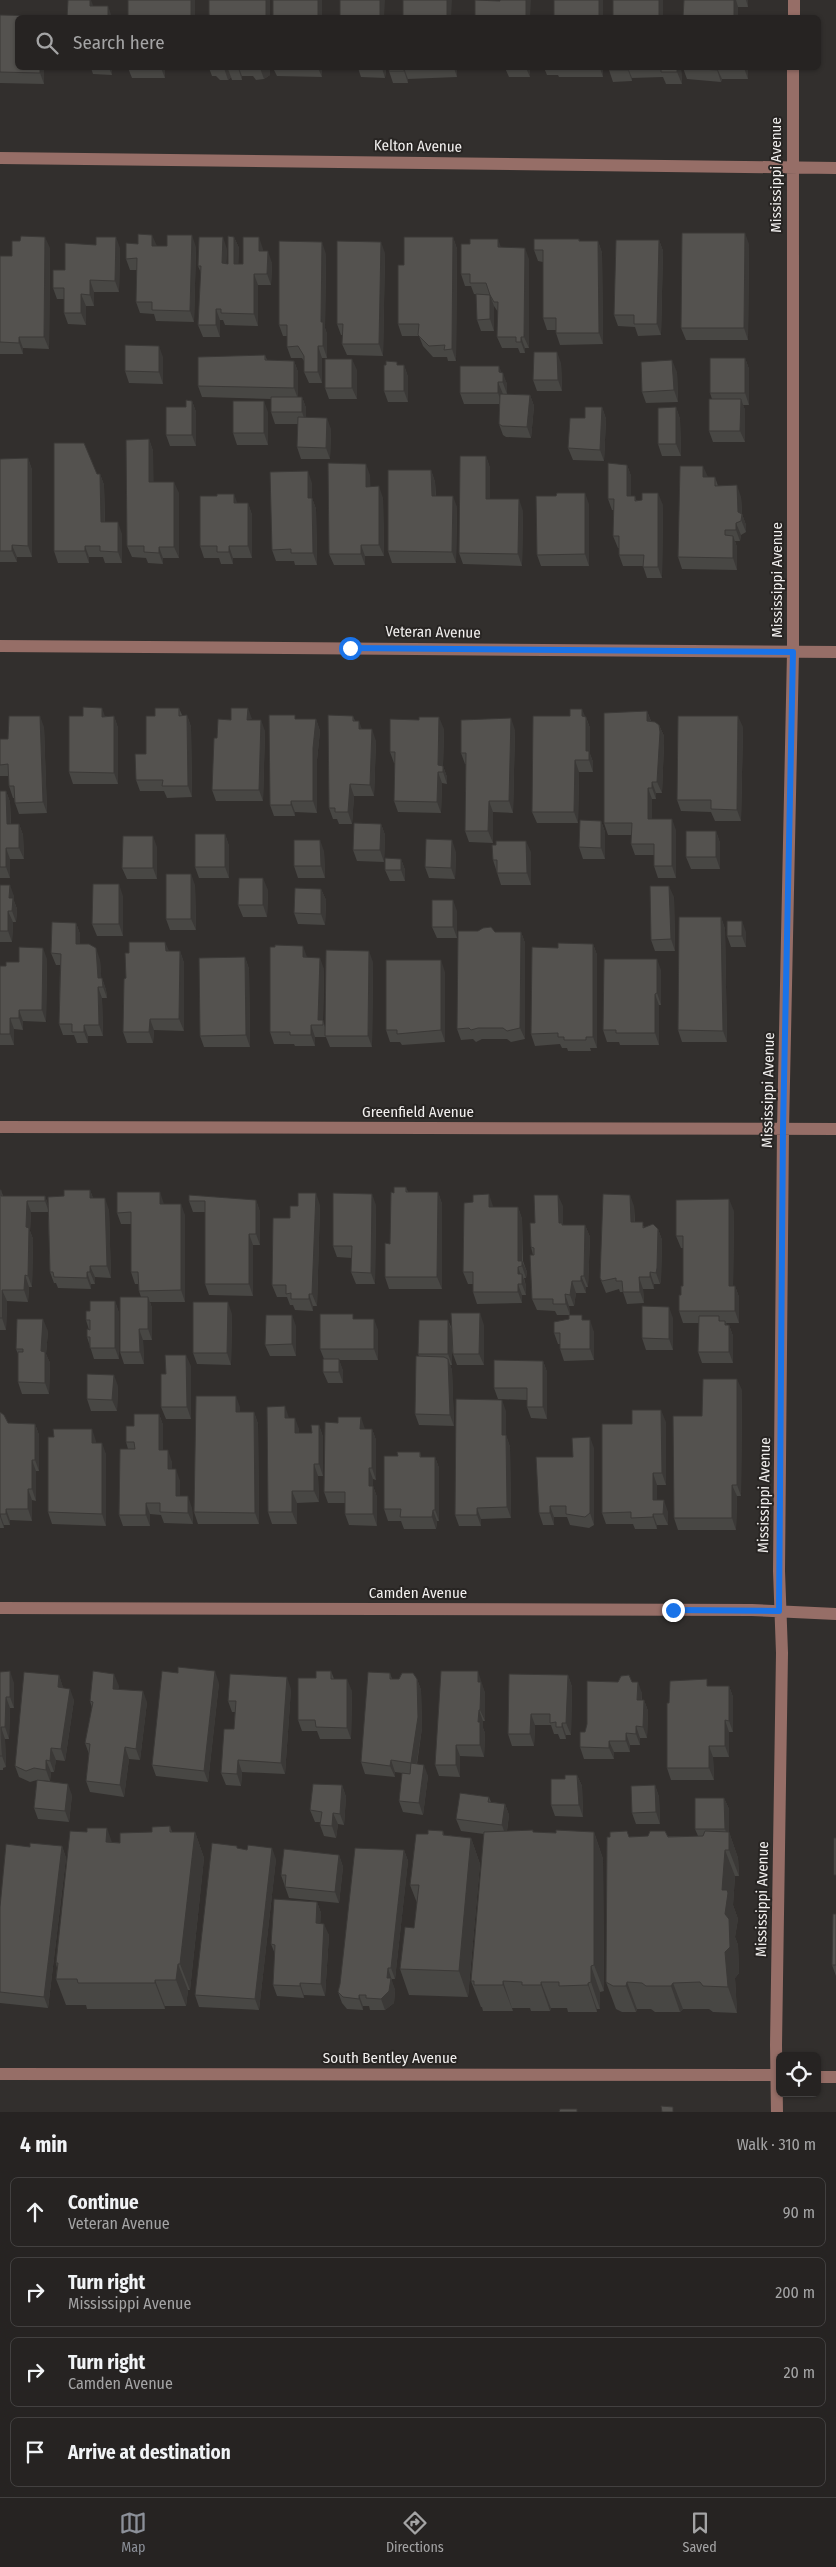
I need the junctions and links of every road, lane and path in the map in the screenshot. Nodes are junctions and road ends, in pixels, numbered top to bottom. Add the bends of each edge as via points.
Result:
1 (794, 0) edge
2 (794, 15) edge
3 (793, 70) edge
4 (0, 158) edge
5 (792, 166) junction
6 (836, 168) edge
7 (0, 646) edge
8 (793, 652) junction
9 (836, 652) edge
10 (0, 1127) edge
11 (783, 1129) junction
12 (836, 1129) edge
13 (0, 1608) edge
14 (779, 1611) junction
15 (836, 1614) edge
16 (778, 2052) edge
17 (0, 2074) edge
18 (776, 2075) edge
19 (821, 2077) edge
20 (836, 2077) edge
21 (777, 2097) edge
22 (777, 2112) edge

1 - 2 street
3 - 5 street, Mississippi Avenue
4 - 5 street, Kelton Avenue
5 - 6 street, Kelton Avenue
5 - 8 street, Mississippi Avenue
7 - 8 street, Veteran Avenue
8 - 9 street, Veteran Avenue
8 - 11 street, Mississippi Avenue
10 - 11 street, Greenfield Avenue
11 - 12 street, Greenfield Avenue
11 - 14 street, Mississippi Avenue
13 - 14 street, Camden Avenue
14 - 15 street, Camden Avenue
14 - 16 street, Mississippi Avenue via 782,1653
17 - 18 street, South Bentley Avenue
19 - 20 street
21 - 22 street, Mississippi Avenue

